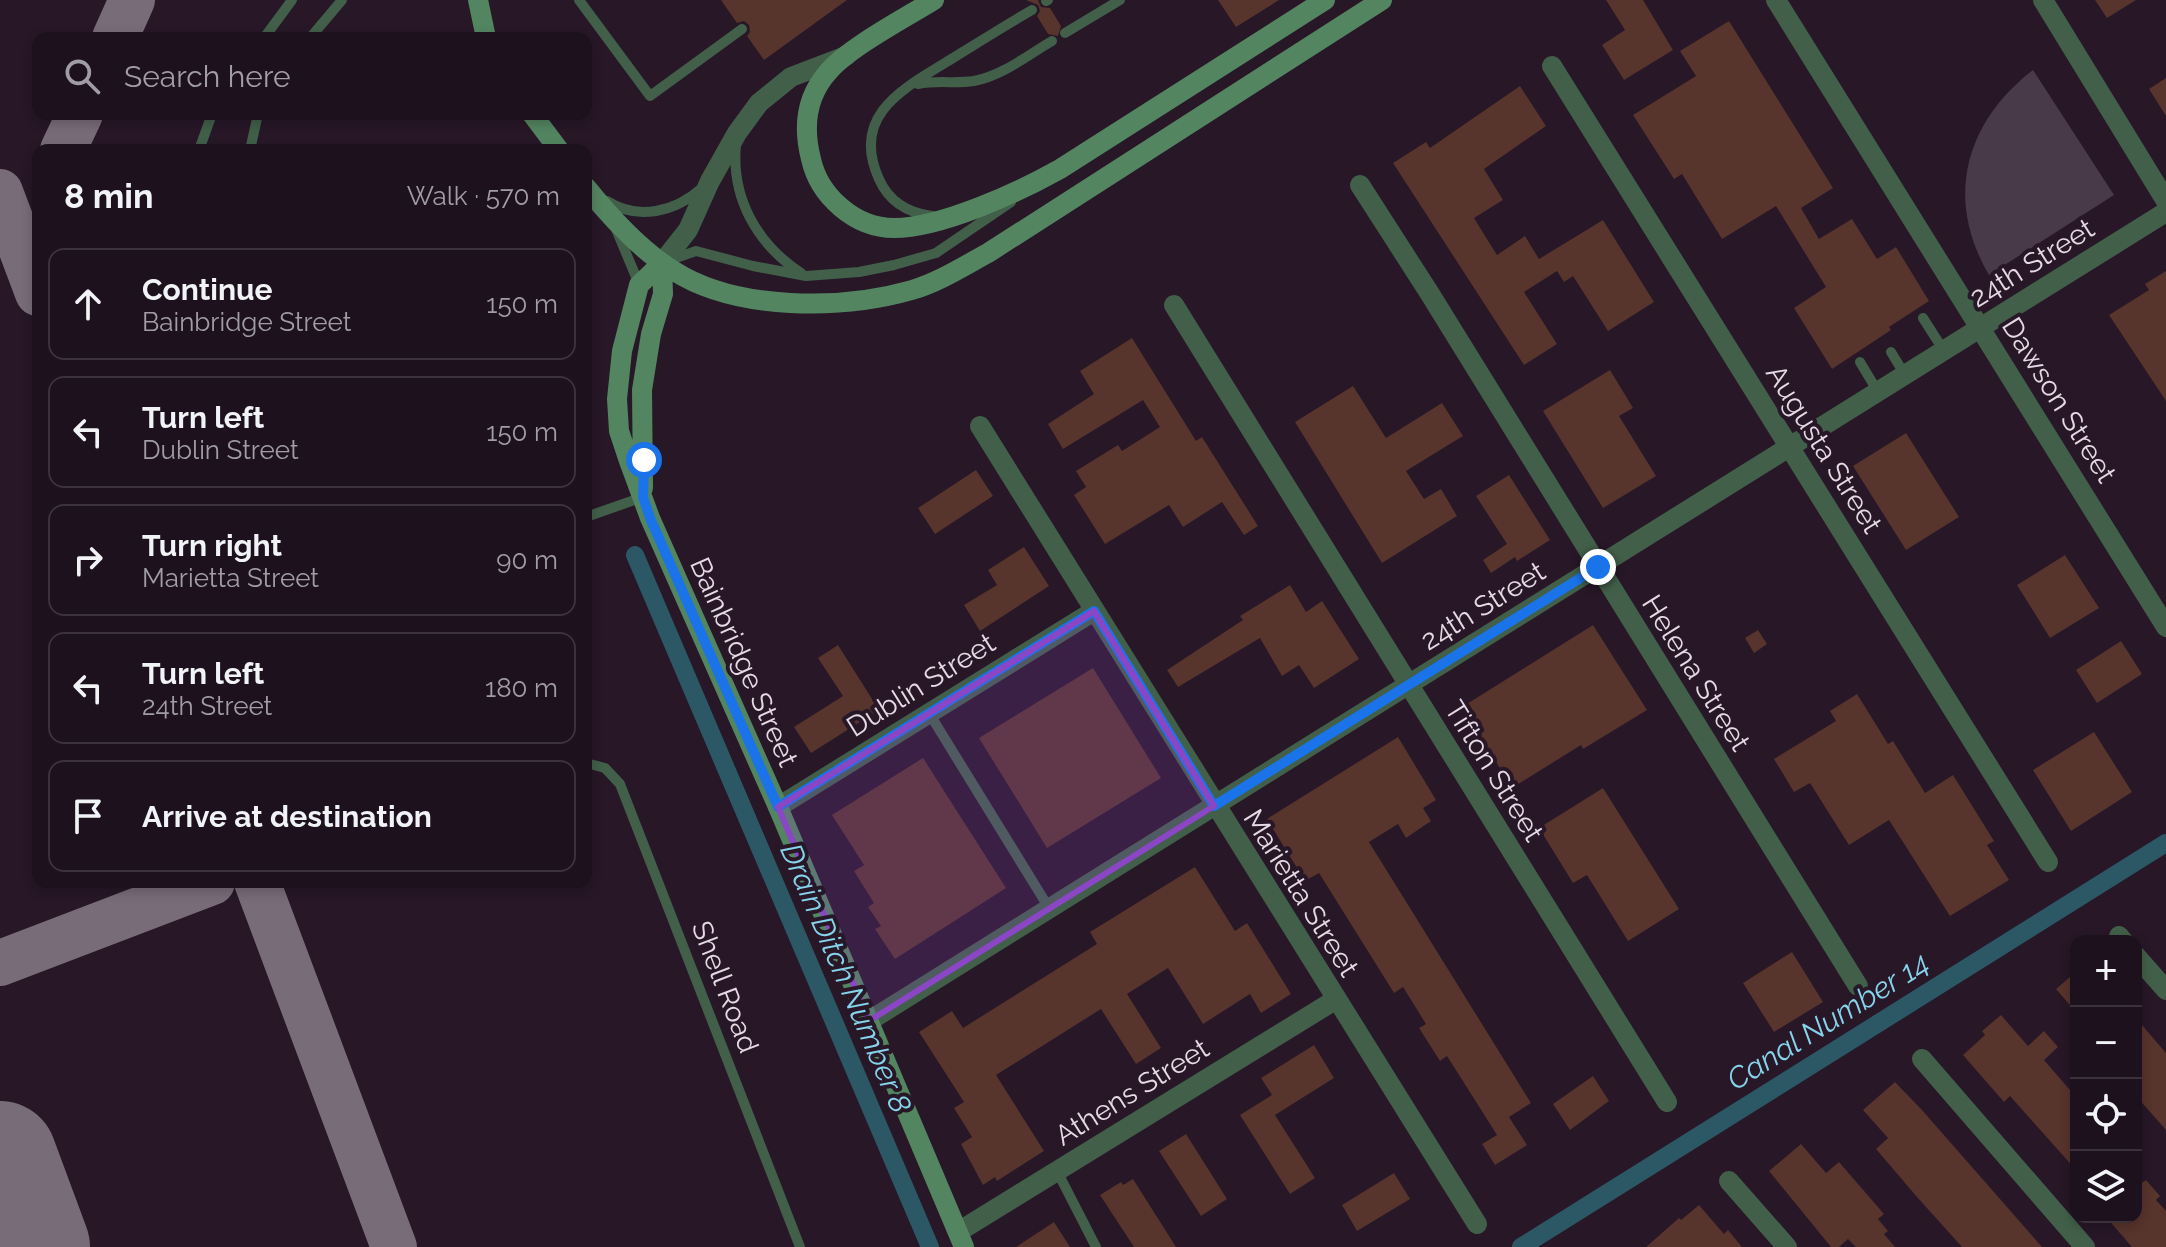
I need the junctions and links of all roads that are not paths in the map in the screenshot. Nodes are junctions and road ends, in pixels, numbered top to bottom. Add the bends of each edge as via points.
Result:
1 (292, 0) edge
2 (342, 0) edge
3 (478, 0) edge
4 (579, 0) edge
5 (934, 0) edge
6 (1120, 0) edge
7 (1325, 0) edge
8 (1382, 0) edge
9 (1776, 0) edge
10 (2043, 0) edge
11 (1032, 10) dead end
12 (742, 29) dead end
13 (268, 32) edge
14 (315, 32) edge
15 (485, 32) edge
16 (1065, 33) dead end
17 (1052, 41) dead end
18 (847, 55) junction
19 (1552, 66) dead end
20 (904, 87) junction
21 (210, 120) edge
22 (257, 120) edge
23 (536, 120) edge
24 (737, 133) junction
25 (201, 144) edge
26 (251, 144) edge
27 (554, 144) edge
28 (1046, 178) junction
29 (710, 181) junction
30 (1360, 185) dead end
31 (592, 191) edge
32 (592, 194) edge
33 (2166, 201) edge
34 (2166, 212) edge
35 (611, 216) junction
36 (950, 216) junction
37 (662, 263) junction
38 (806, 276) junction
39 (639, 285) junction
40 (1174, 305) dead end
41 (1923, 318) dead end
42 (1981, 327) junction
43 (1944, 351) junction
44 (1891, 352) dead end
45 (1860, 362) dead end
46 (1905, 375) junction
47 (618, 389) junction
48 (642, 390) junction
49 (1878, 392) junction
50 (980, 426) dead end
51 (1789, 447) junction
52 (643, 497) junction
53 (592, 515) edge
54 (1598, 567) junction
55 (1094, 611) junction
56 (2166, 627) edge
57 (1408, 685) junction
58 (929, 713) junction
59 (592, 765) edge
60 (1214, 806) junction
61 (778, 807) junction
62 (2048, 862) dead end
63 (1049, 908) junction
64 (2142, 963) edge
65 (1858, 986) dead end
66 (2166, 990) edge
67 (1335, 1000) junction
68 (869, 1021) junction
69 (1922, 1059) dead end
70 (1667, 1102) dead end
71 (1057, 1171) junction
72 (1729, 1181) dead end
73 (1477, 1224) dead end
74 (961, 1239) edge
75 (800, 1247) edge
76 (1096, 1247) edge
77 (1787, 1247) edge
78 (2085, 1247) edge

1 - 13 lane
2 - 14 lane
3 - 15 main road
4 - 12 lane via 650,96
5 - 18 main road
6 - 16 lane
7 - 28 main road
8 - 37 main road via 988,253 934,282 855,301 774,301 706,286
9 - 42 street, Dawson Street
10 - 33 street
11 - 20 lane
17 - 20 lane via 987,77
18 - 24 street via 778,86
18 - 36 main road via 821,82 807,115 812,165 828,194 844,211 878,227 919,225
19 - 51 street, Augusta Street
20 - 36 lane via 875,125 871,141 876,172 904,208
21 - 25 lane
22 - 26 lane
23 - 27 main road
24 - 29 street
24 - 38 lane via 734,167 748,216 781,260
28 - 36 main road
28 - 38 lane via 936,253 859,272
29 - 31 lane via 681,203 646,213 622,210
29 - 37 street via 688,230
30 - 54 street, Helena Street
32 - 35 main road
34 - 42 street, 24th Street
35 - 37 main road
35 - 39 lane
37 - 38 lane via 696,251
37 - 39 main road
37 - 48 main road, Bainbridge Street via 663,294
39 - 47 main road, Bainbridge Street
40 - 57 street, Tifton Street
41 - 43 lane
42 - 43 street, 24th Street
42 - 56 street, Dawson Street
43 - 46 street, 24th Street
44 - 46 lane
45 - 49 lane
46 - 49 street, 24th Street
47 - 48 lane
47 - 52 main road, Bainbridge Street via 619,431
48 - 52 main road, Bainbridge Street
49 - 51 street, 24th Street
50 - 55 street, Marietta Street
51 - 54 street, 24th Street
51 - 62 street, Augusta Street
52 - 53 lane
52 - 61 main road, Bainbridge Street
54 - 57 street, 24th Street
54 - 65 street, Helena Street
55 - 58 street, Dublin Street
55 - 60 street, Marietta Street
57 - 60 street, 24th Street
57 - 70 street, Tifton Street
58 - 61 street, Dublin Street
58 - 63 lane
59 - 75 lane, Shell Road via 605,768 620,784
60 - 63 street, 24th Street
60 - 67 street, Marietta Street
61 - 68 main road, Bainbridge Street
63 - 68 street, 24th Street
64 - 66 street
67 - 71 street, Athens Street
67 - 73 street, Marietta Street
68 - 74 main road, Bainbridge Street
69 - 78 street
71 - 74 street, Athens Street
71 - 76 lane
72 - 77 street

